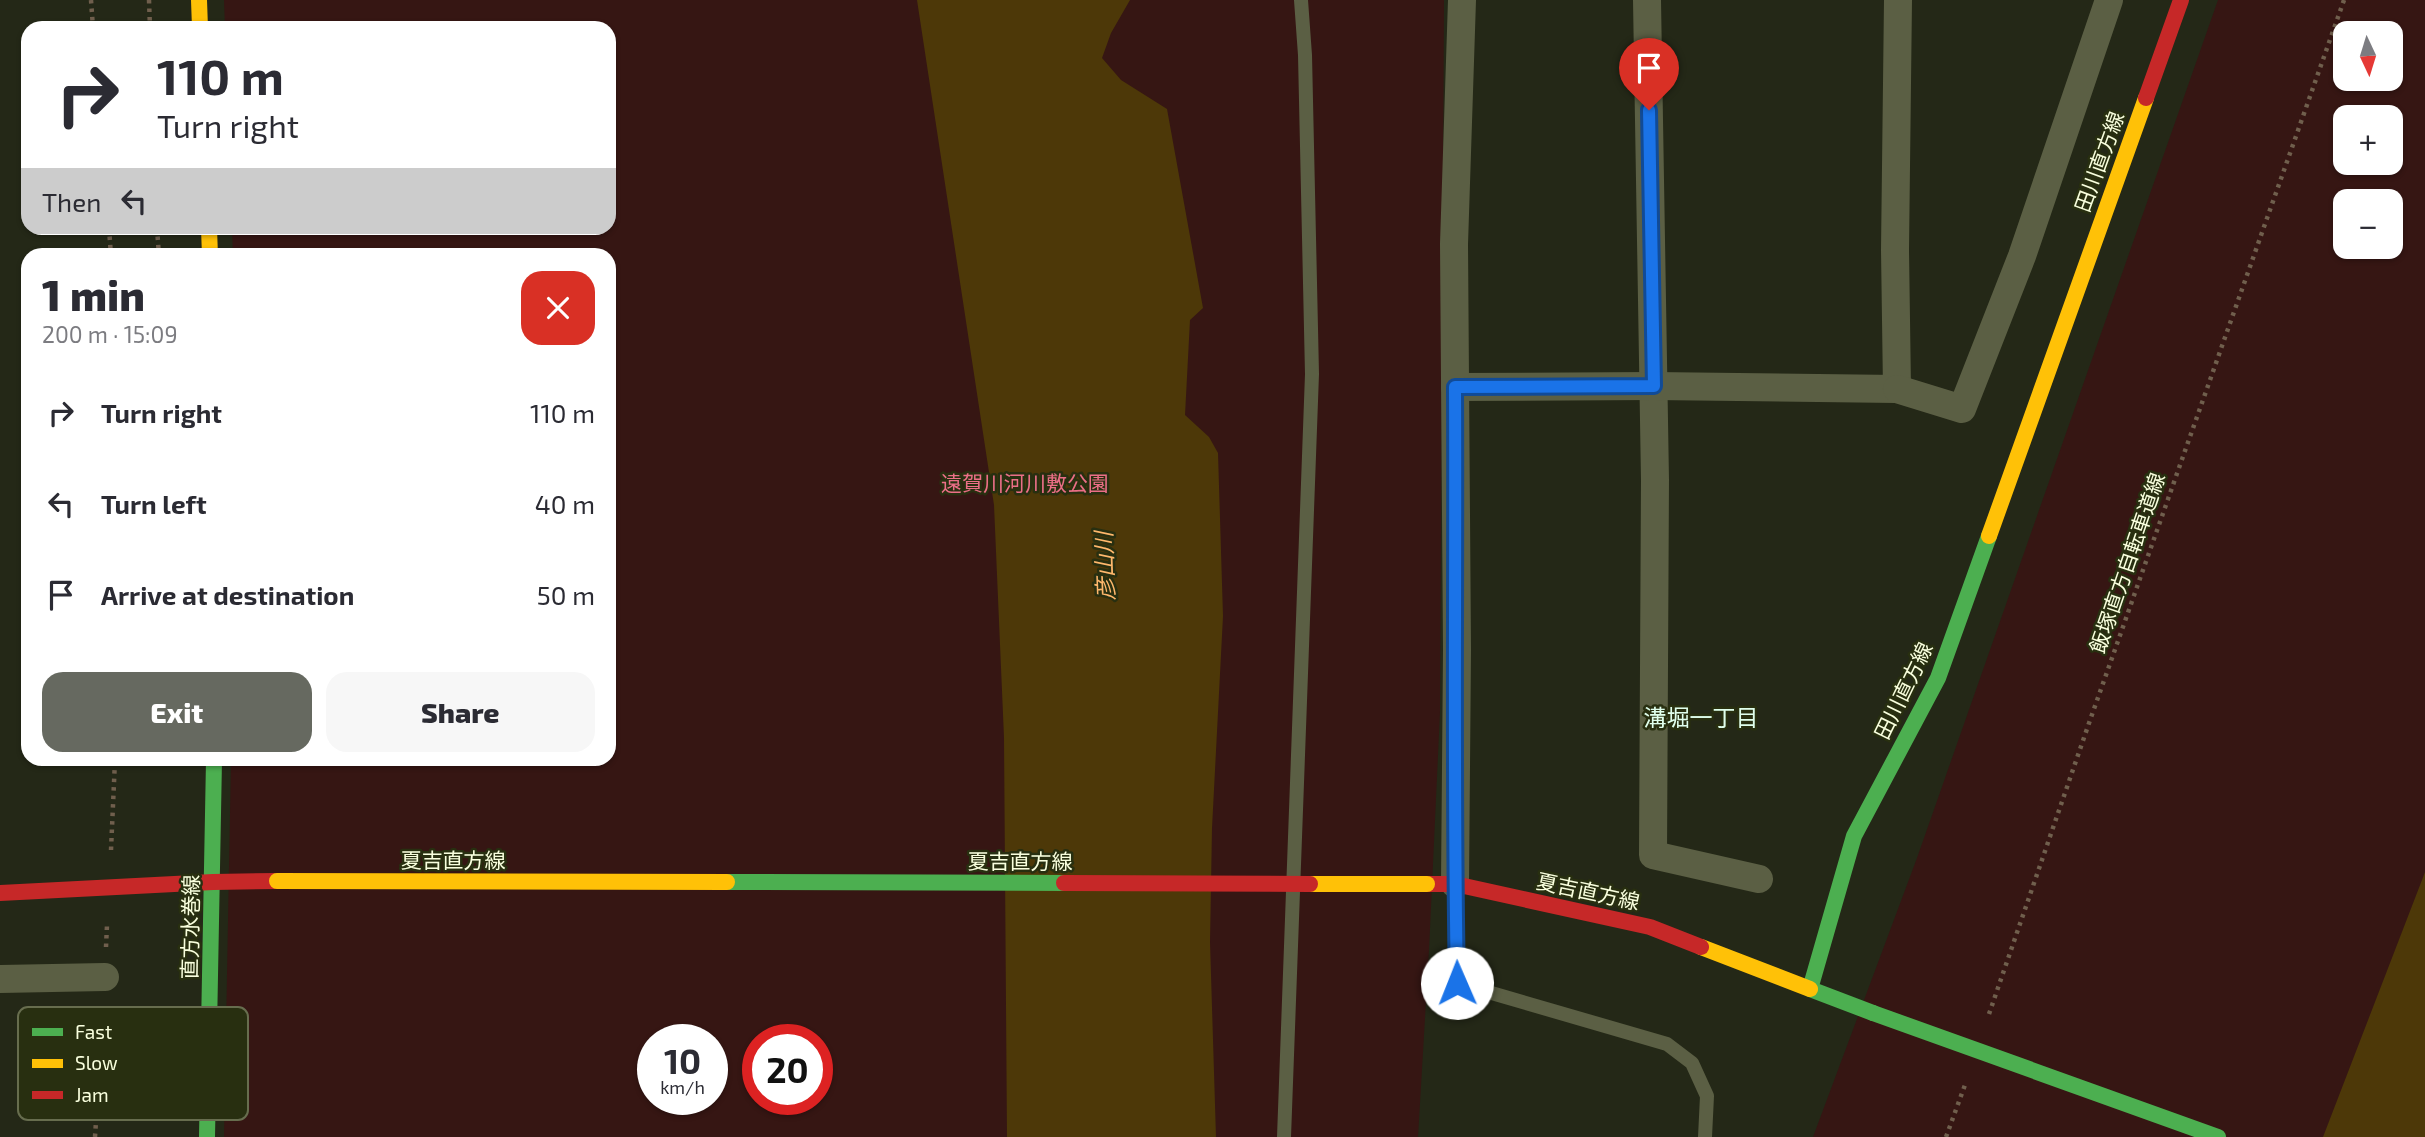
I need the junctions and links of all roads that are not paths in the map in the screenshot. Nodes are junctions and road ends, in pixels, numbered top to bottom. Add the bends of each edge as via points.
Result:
1 (199, 0) edge
2 (1301, 0) edge
3 (1462, 0) edge
4 (1647, 0) edge
5 (1898, 0) edge
6 (2109, 0) edge
7 (2181, 0) edge
8 (200, 21) edge
9 (1654, 386) junction
10 (1455, 387) junction
11 (1898, 389) junction
12 (214, 766) edge
13 (1759, 879) dead end
14 (213, 881) junction
15 (1455, 884) junction
16 (0, 892) edge
17 (105, 977) road end
18 (0, 979) edge
19 (1810, 989) junction
20 (210, 1007) edge
21 (1284, 1137) edge
22 (1705, 1137) edge
23 (2218, 1137) edge

1 - 8 main road
2 - 21 lane via 1312,374
3 - 10 street via 1454,244
4 - 9 street
5 - 11 street
6 - 11 street via 2022,256 1962,409
7 - 19 main road, 田川直方線 via 1938,678 1854,836
9 - 10 street
9 - 11 street
9 - 13 street via 1653,855
10 - 15 street
12 - 14 main road, 直方水巻線
14 - 15 main road, 夏吉直方線, bridge
14 - 16 main road, 夏吉直方線
14 - 20 main road, 直方水巻線
15 - 19 main road, 夏吉直方線 via 1650,927
15 - 22 lane via 1457,983 1668,1044 1692,1063 1707,1096
17 - 18 street
19 - 23 main road, bridge

